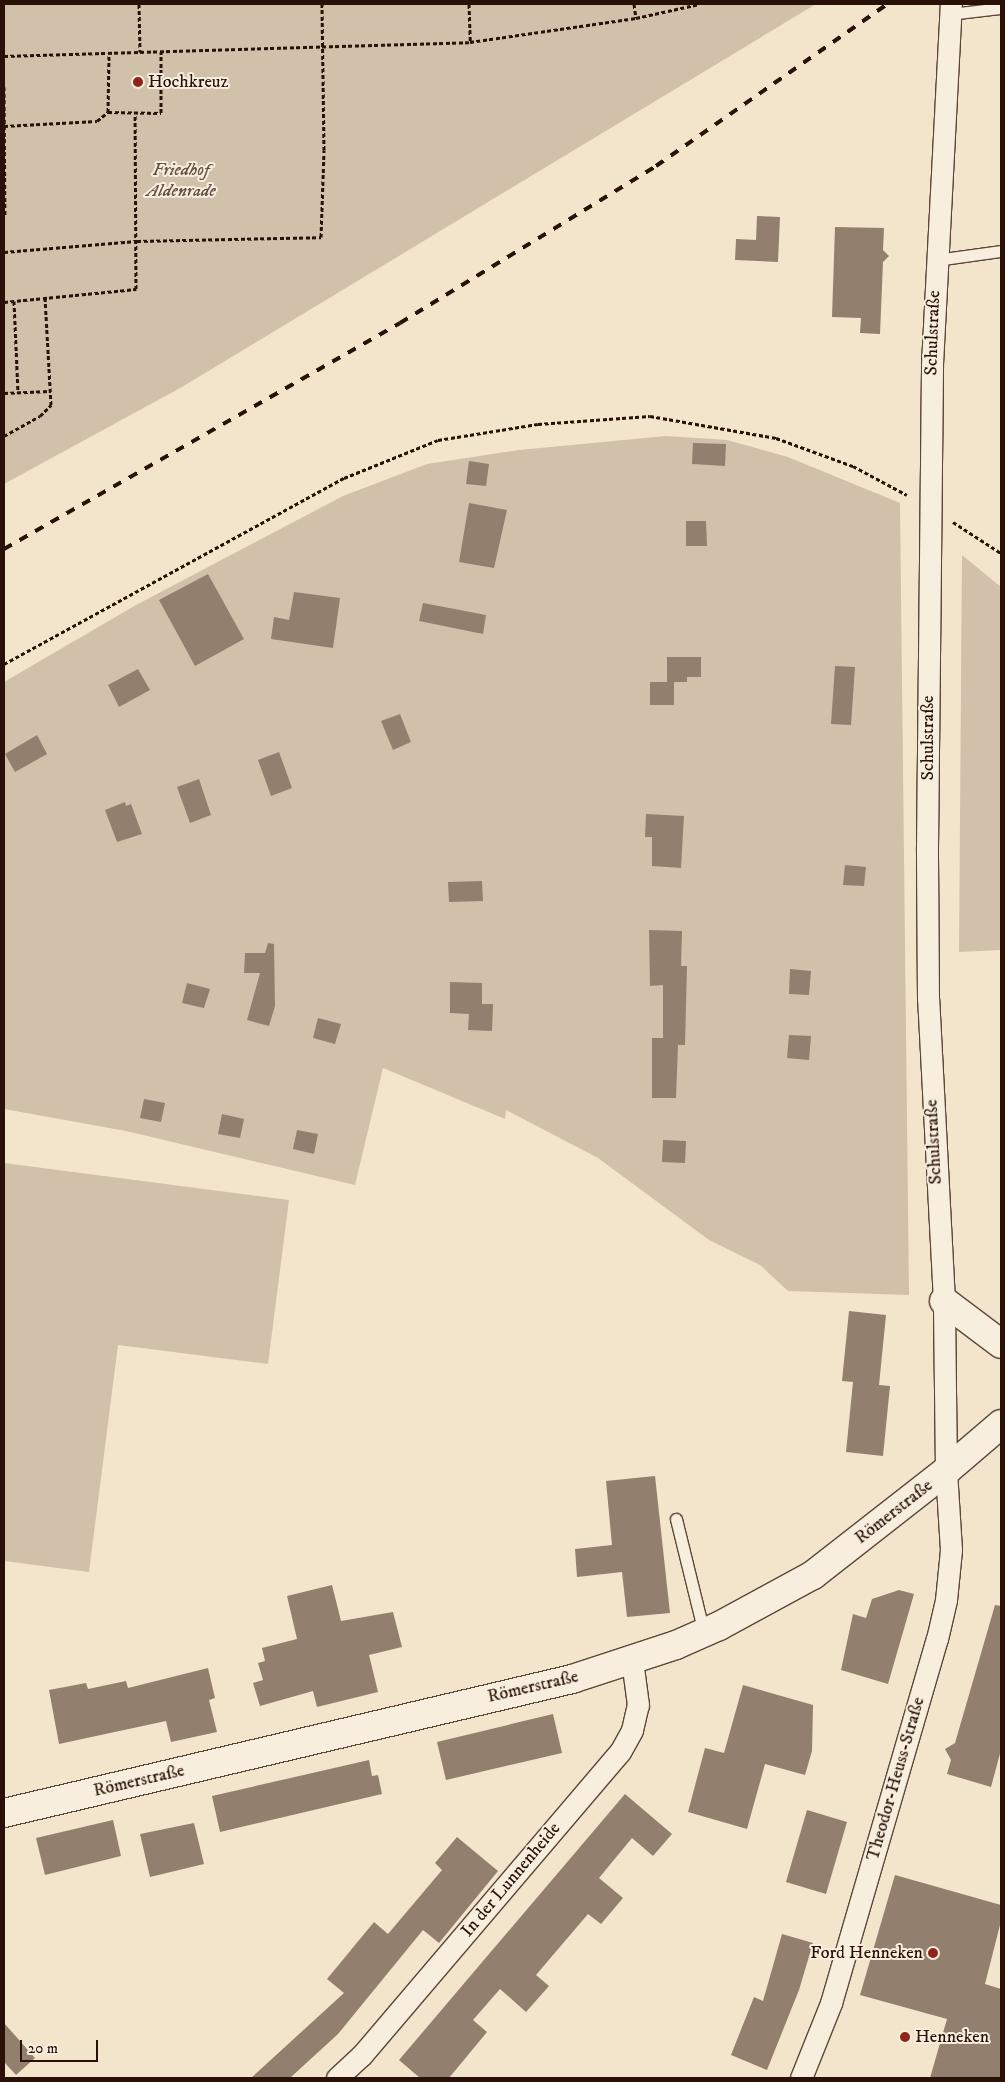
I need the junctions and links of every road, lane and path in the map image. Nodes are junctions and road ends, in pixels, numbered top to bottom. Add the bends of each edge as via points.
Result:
1 (140, 4) edge
2 (322, 4) edge
3 (469, 4) edge
4 (634, 4) edge
5 (699, 4) edge
6 (1001, 8) edge
7 (950, 9) edge
8 (636, 18) junction
9 (470, 42) junction
10 (322, 47) junction
11 (140, 52) junction
12 (161, 52) junction
13 (109, 53) junction
14 (4, 56) edge
15 (4, 87) edge
16 (108, 112) junction
17 (135, 113) junction
18 (5, 126) edge
19 (5, 215) dead end
20 (137, 241) junction
21 (1001, 251) edge
22 (4, 252) edge
23 (936, 260) junction
24 (45, 298) junction
25 (14, 301) junction
26 (4, 302) edge
27 (50, 391) junction
28 (18, 392) junction
29 (4, 393) edge
30 (4, 436) edge
31 (930, 508) junction
32 (1001, 553) edge
33 (4, 664) edge
34 (944, 1301) junction
35 (1001, 1344) edge
36 (1001, 1424) edge
37 (946, 1472) junction
38 (676, 1519) dead end
39 (704, 1633) junction
40 (632, 1660) junction
41 (4, 1813) edge
42 (337, 2078) edge
43 (800, 2078) edge

1 - 11 path
2 - 10 path
3 - 9 path
4 - 8 path
5 - 8 path
6 - 7 lane
7 - 23 street, Schulstraße
8 - 9 path
9 - 10 path
10 - 12 path
10 - 20 path via 324,150 321,237
11 - 12 path
11 - 13 path
12 - 17 path via 161,113
13 - 14 path
13 - 16 path
15 - 18 path
16 - 17 path
16 - 18 path via 97,121
17 - 20 path
18 - 19 path
20 - 22 path
20 - 24 path via 136,289
21 - 23 lane
23 - 31 street, Schulstraße
24 - 25 path
24 - 27 path
25 - 26 path
25 - 28 path
27 - 28 path
27 - 30 path via 51,405 40,416
28 - 29 path
31 - 32 path
31 - 33 path via 853,466 776,438 650,416 538,424 438,440 344,478
31 - 34 street, Schulstraße via 928,999
34 - 35 street
34 - 37 street, Schulstraße
36 - 37 street, Römerstraße
37 - 39 street, Römerstraße via 814,1575
37 - 43 street, Theodor-Heuss-Straße via 951,1550 946,1600 937,1639 831,2003
38 - 39 lane
39 - 40 street, Römerstraße
40 - 41 street, Römerstraße via 572,1678
40 - 42 street, In der Lunnenheide via 638,1705 632,1730 620,1752 361,2056

